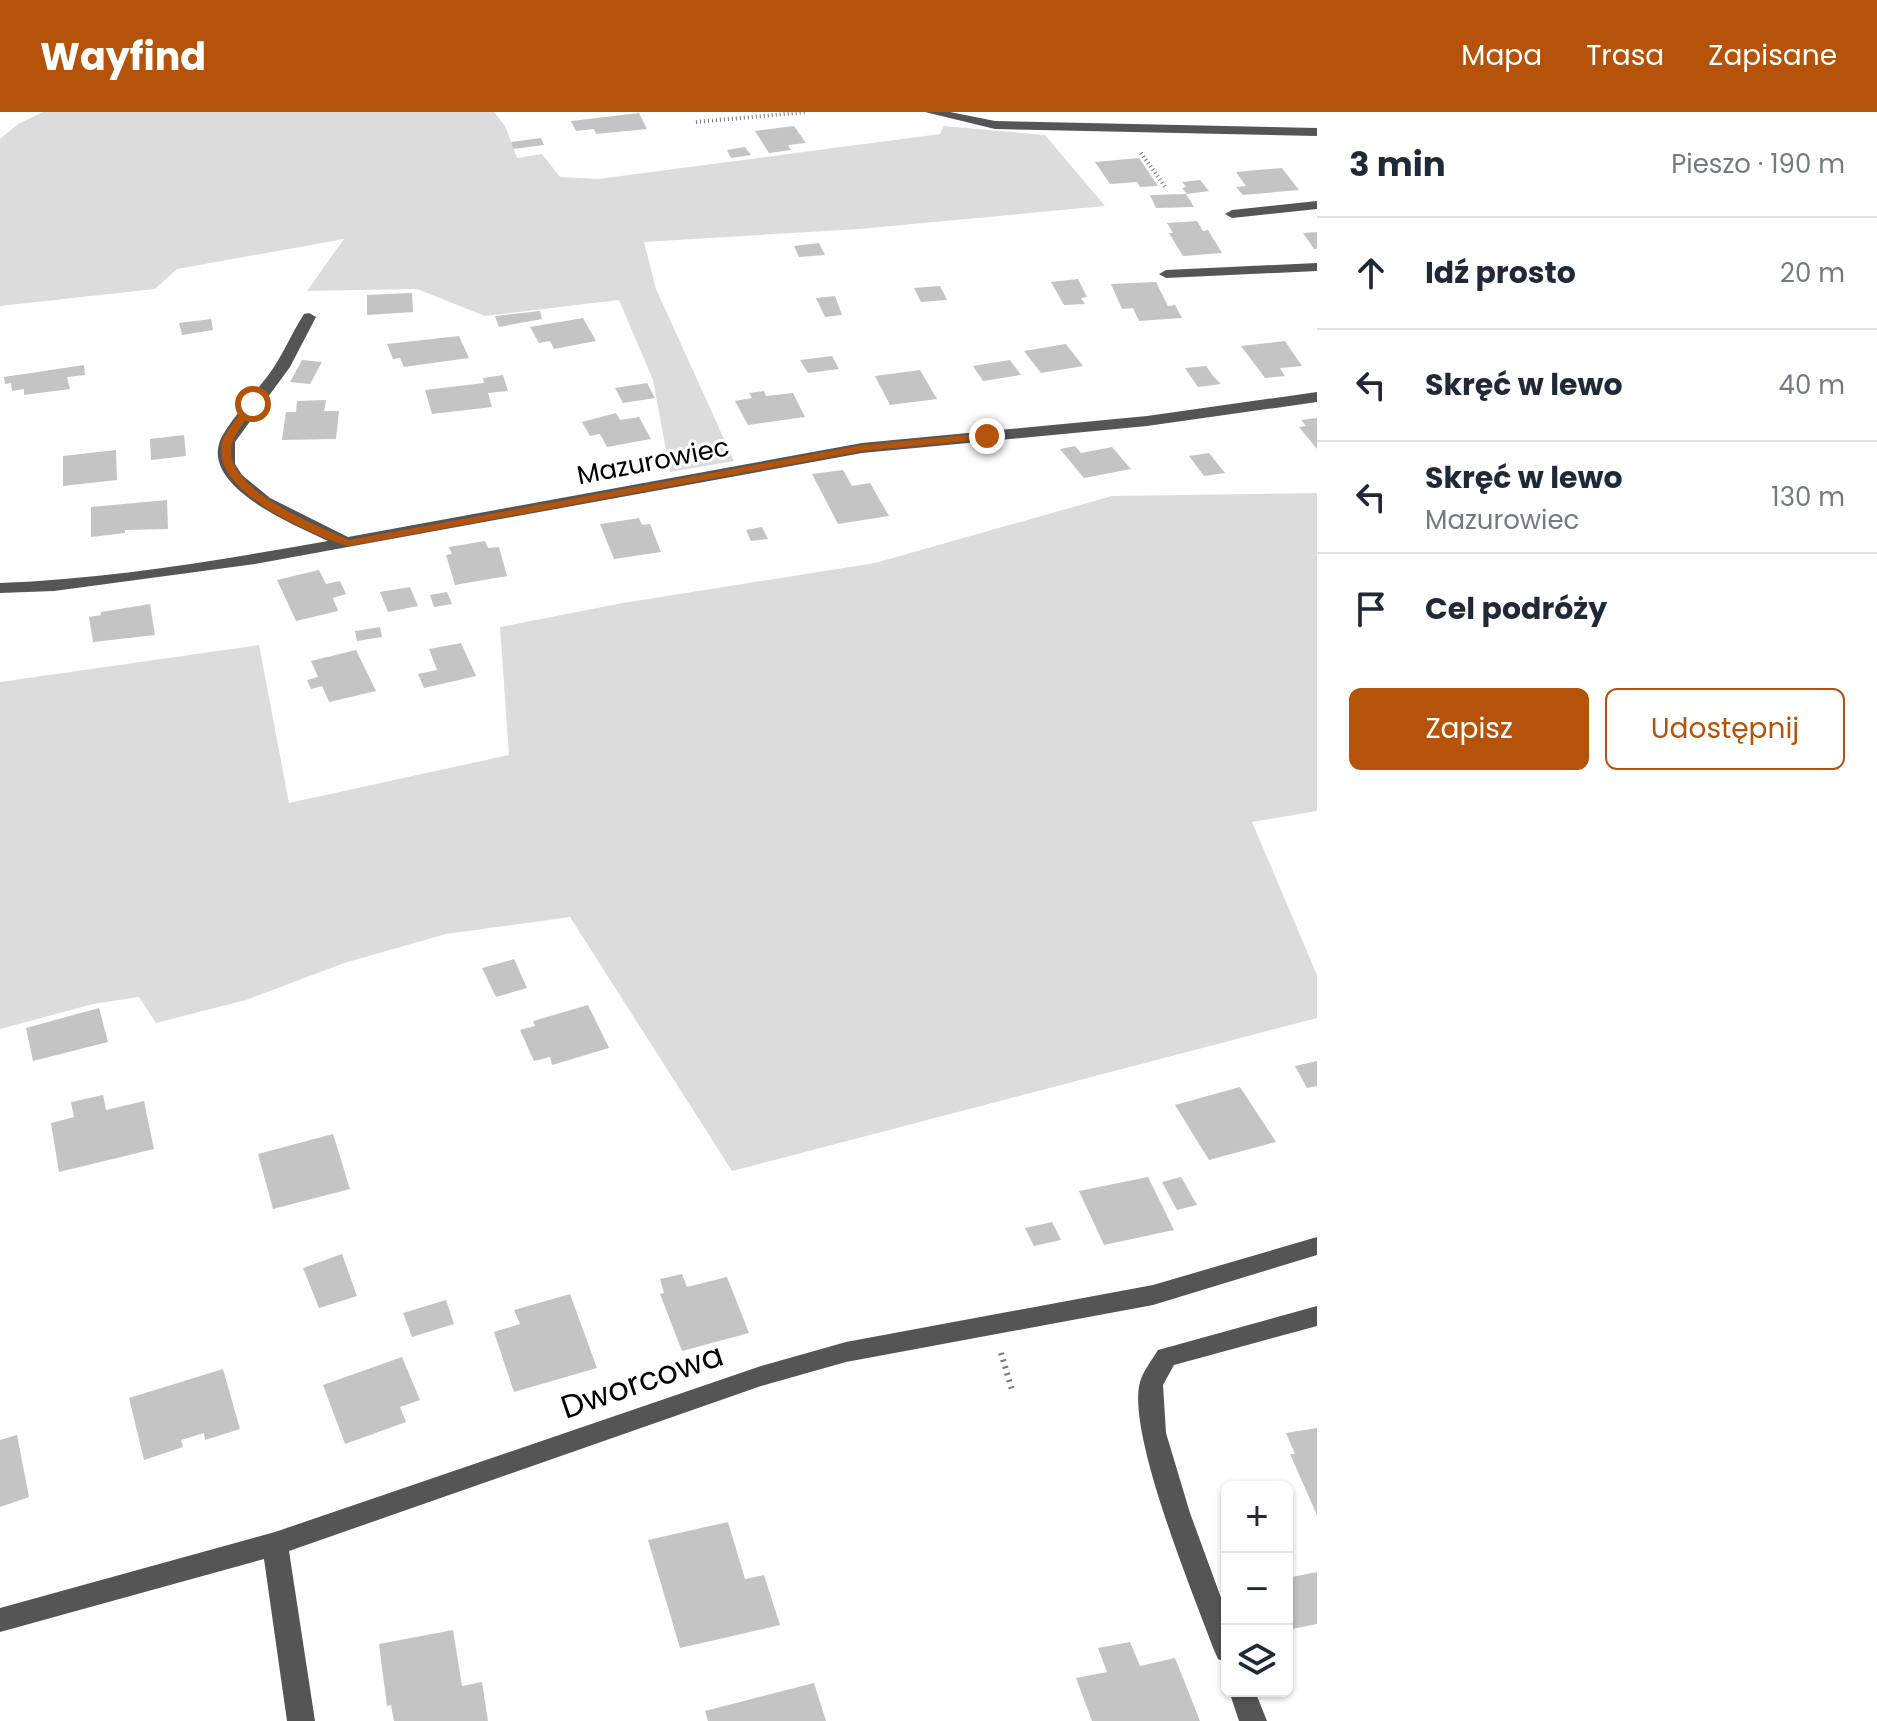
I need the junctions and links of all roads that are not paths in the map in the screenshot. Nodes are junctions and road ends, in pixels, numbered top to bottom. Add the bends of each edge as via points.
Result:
1 (931, 112) edge
2 (1317, 132) edge
3 (1317, 205) edge
4 (1232, 214) dead end
5 (1317, 267) edge
6 (1166, 274) dead end
7 (309, 317) dead end
8 (1317, 397) edge
9 (348, 543) junction
10 (0, 588) edge
11 (1317, 1246) edge
12 (1317, 1316) edge
13 (275, 1544) junction
14 (0, 1620) edge
15 (1221, 1634) edge
16 (1244, 1697) edge
17 (301, 1721) edge
18 (1253, 1721) edge

1 - 2 street via 995,125
3 - 4 street
5 - 6 street
7 - 9 street via 282,367 227,442 228,467 250,492
8 - 9 street, Mazurowiec via 1147,421 862,448
9 - 10 street, Mazurowiec via 69,584
11 - 13 street, Dworcowa via 1153,1295 846,1352 761,1376
12 - 15 street via 1166,1357 1151,1384 1154,1433
13 - 14 street, Dworcowa
13 - 17 street
16 - 18 street

